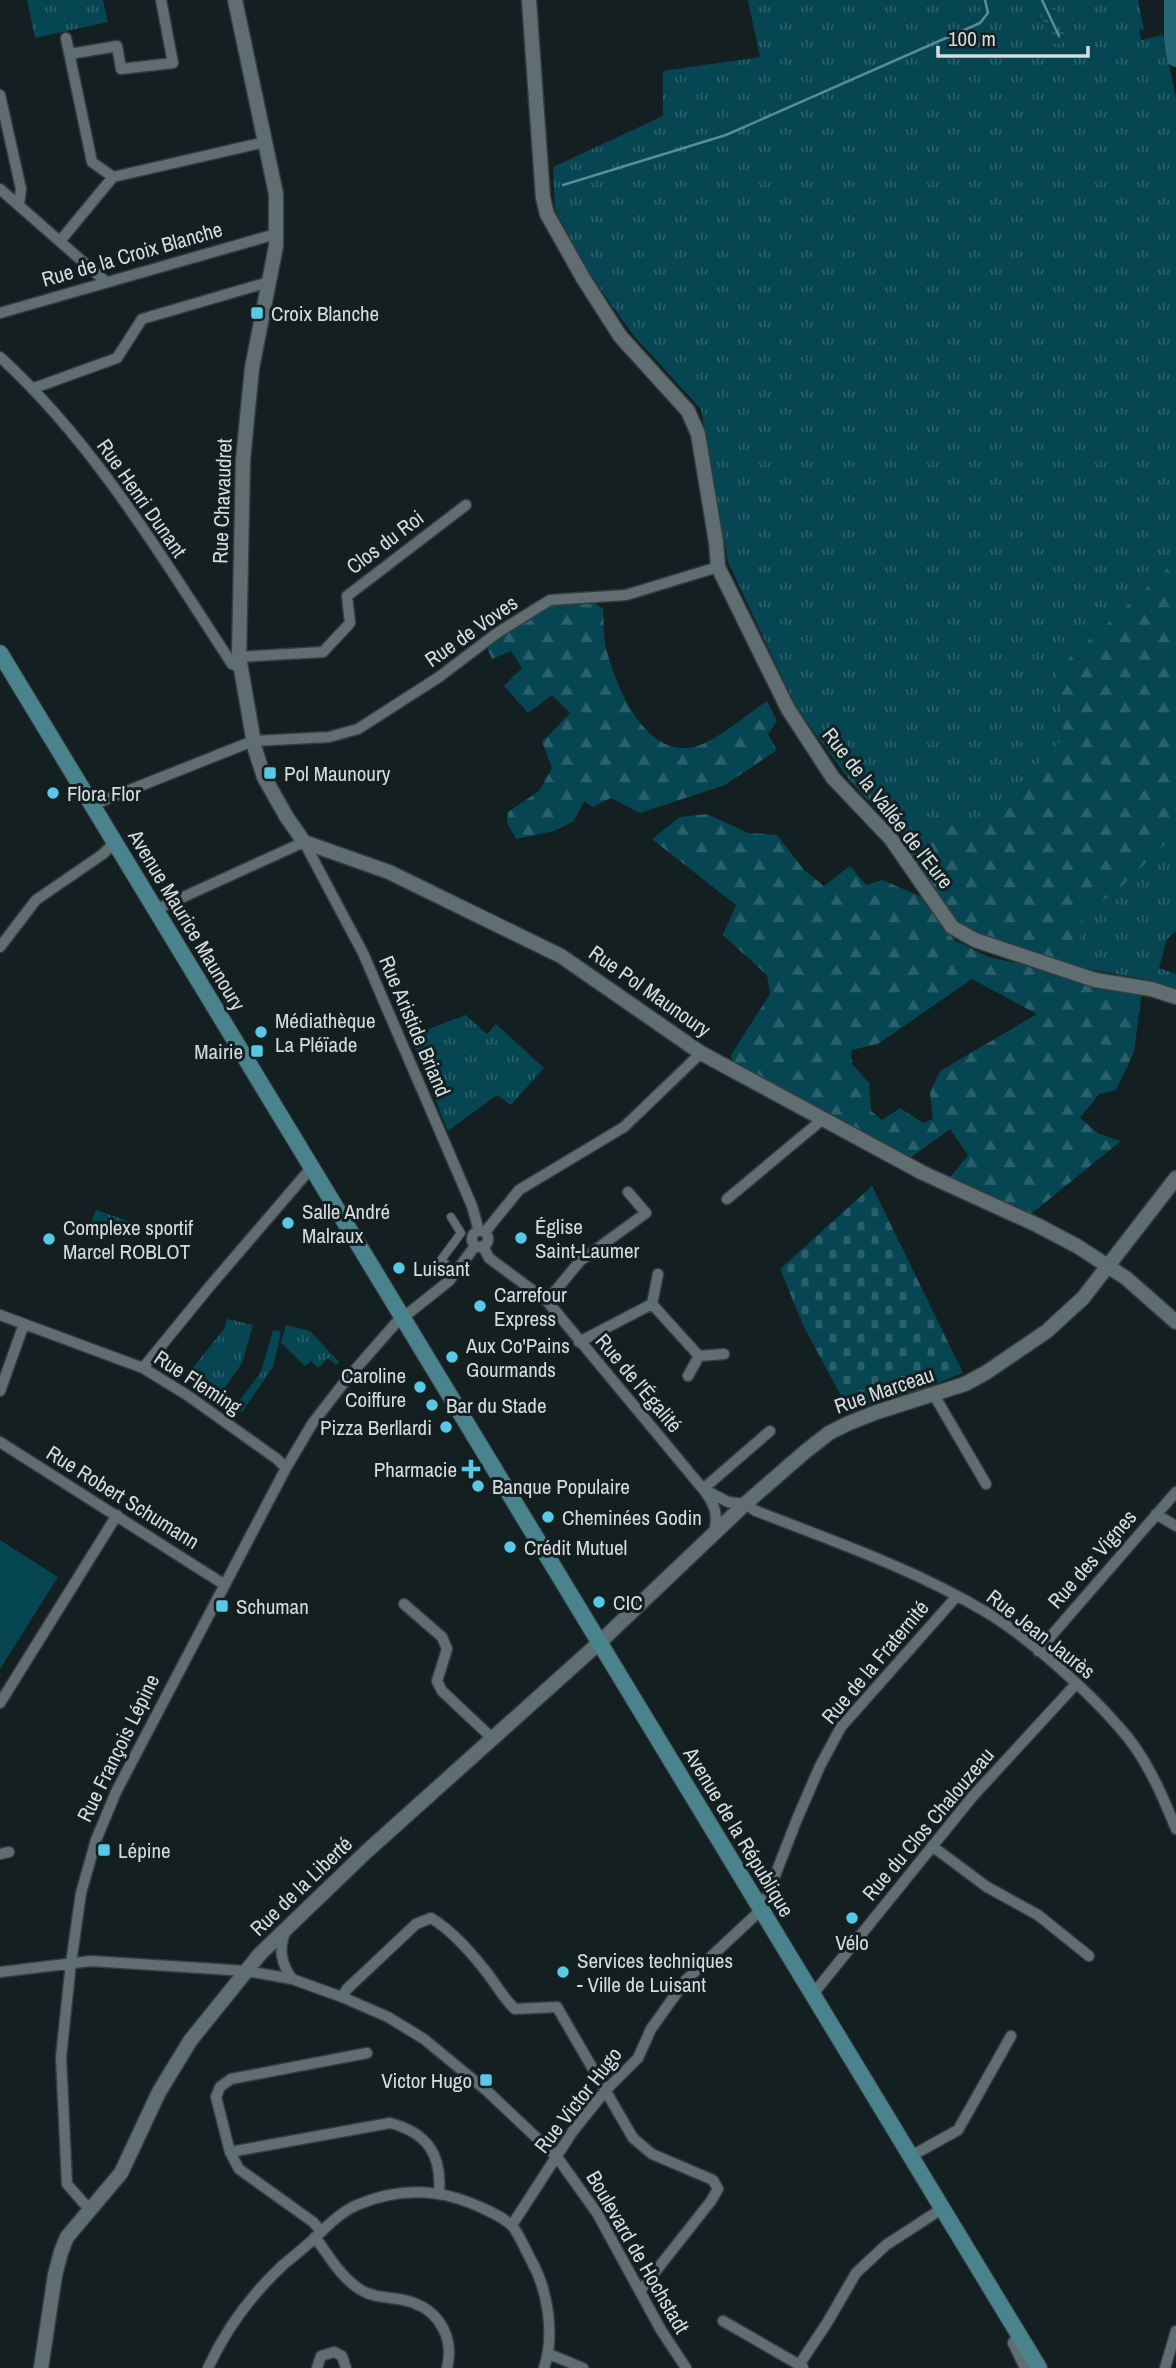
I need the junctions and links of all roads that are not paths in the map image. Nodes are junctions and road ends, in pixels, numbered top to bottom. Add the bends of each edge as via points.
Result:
1 (161, 0) edge
2 (235, 0) edge
3 (528, 0) edge
4 (66, 38) dead end
5 (70, 54) junction
6 (0, 95) edge
7 (266, 147) junction
8 (113, 177) junction
9 (0, 189) edge
10 (19, 205) junction
11 (276, 233) junction
12 (60, 241) junction
13 (105, 281) junction
14 (268, 282) junction
15 (0, 313) edge
16 (0, 357) edge
17 (34, 388) junction
18 (466, 505) dead end
19 (718, 567) junction
20 (0, 653) edge
21 (240, 663) junction
22 (253, 741) junction
23 (92, 805) junction
24 (115, 842) junction
25 (304, 842) junction
26 (157, 909) junction
27 (0, 947) edge
28 (1176, 996) edge
29 (701, 1053) junction
30 (823, 1119) junction
31 (312, 1167) junction
32 (1176, 1178) edge
33 (628, 1192) dead end
34 (727, 1199) dead end
35 (451, 1217) dead end
36 (482, 1231) junction
37 (479, 1246) junction
38 (1108, 1266) junction
39 (456, 1273) junction
40 (658, 1274) dead end
41 (547, 1301) junction
42 (652, 1304) junction
43 (0, 1315) edge
44 (403, 1317) junction
45 (1176, 1322) edge
46 (24, 1324) junction
47 (579, 1342) junction
48 (724, 1354) dead end
49 (699, 1356) junction
50 (144, 1367) junction
51 (688, 1376) dead end
52 (0, 1391) edge
53 (934, 1395) junction
54 (770, 1431) dead end
55 (0, 1442) edge
56 (286, 1468) junction
57 (986, 1485) dead end
58 (703, 1489) junction
59 (1176, 1492) edge
60 (745, 1504) junction
61 (1156, 1514) junction
62 (117, 1515) junction
63 (1176, 1526) edge
64 (713, 1535) junction
65 (225, 1585) junction
66 (957, 1596) junction
67 (404, 1604) dead end
68 (600, 1642) junction
69 (1038, 1651) junction
70 (1076, 1684) junction
71 (0, 1703) edge
72 (492, 1738) junction
73 (1176, 1829) edge
74 (932, 1846) junction
75 (762, 1909) junction
76 (287, 1928) junction
77 (1089, 1956) dead end
78 (71, 1963) junction
79 (247, 1971) junction
80 (0, 1972) edge
81 (292, 1979) junction
82 (813, 1994) junction
83 (342, 1997) junction
84 (1011, 2036) dead end
85 (367, 2053) dead end
86 (606, 2090) junction
87 (229, 2152) junction
88 (911, 2156) junction
89 (557, 2157) junction
90 (439, 2193) junction
91 (943, 2208) junction
92 (89, 2209) junction
93 (512, 2225) junction
94 (318, 2234) junction
95 (640, 2291) junction
96 (723, 2321) dead end
97 (1176, 2331) edge
98 (1019, 2334) junction
99 (549, 2354) junction
100 (802, 2366) edge
101 (41, 2368) edge
102 (208, 2368) edge
103 (317, 2368) edge
104 (346, 2368) edge
105 (447, 2368) edge
106 (544, 2368) edge
107 (583, 2368) edge
108 (686, 2368) edge
109 (1025, 2368) edge
110 (1039, 2368) edge
111 (1165, 2368) edge

1 - 5 street via 173,63 121,69 117,46
2 - 7 street, Rue Chavaudret
3 - 19 street, Rue de la Vallée de l'Eure via 547,214 620,336 688,411 698,434
4 - 5 street
5 - 8 street via 92,162
6 - 10 street via 21,189
7 - 8 street
7 - 11 street, Rue Chavaudret via 276,194
8 - 12 street
9 - 10 street
10 - 12 street
11 - 13 street, Rue de la Croix Blanche
11 - 14 street, Rue Chavaudret
12 - 13 street
13 - 15 street, Rue de la Croix Blanche
14 - 17 street via 142,319 117,358
14 - 21 street, Rue Chavaudret via 252,368 243,460
16 - 17 street, Rue Henri Dunant
17 - 21 street, Rue Henri Dunant via 139,523 232,664
18 - 21 street, Clos du Roi via 347,596 350,623 323,652
19 - 22 street, Rue de Voves via 626,595 550,600 358,729 329,737
19 - 28 street, Rue de la Vallée de l'Eure via 788,709 833,778 891,839 952,927 975,940 1095,979
20 - 23 main road, Avenue Maurice Maunoury
21 - 22 street, Rue Chavaudret
22 - 23 street, Rue de Voves
22 - 25 street, Rue Chavaudret via 264,777
23 - 24 main road, Avenue Maurice Maunoury
24 - 26 main road, Avenue Maurice Maunoury
24 - 27 street via 36,900
25 - 26 street
25 - 29 street, Rue Pol Maunoury via 389,872 561,956
25 - 36 street, Rue Aristide Briand via 373,975
26 - 31 main road, Avenue Maurice Maunoury
29 - 30 street, Rue Pol Maunoury
29 - 36 street via 624,1127 519,1190
30 - 34 street
30 - 38 street, Rue Pol Maunoury via 923,1173 1037,1225
31 - 44 main road, Avenue Maurice Maunoury
31 - 50 street
32 - 38 street, Rue Marceau
33 - 41 street via 646,1213 580,1261
35 - 39 street via 461,1233 439,1259
36 - 37 street via 488,1238
37 - 39 street, Rue François Lépine
37 - 41 street, Rue de l'Égalité
38 - 45 street, Rue Pol Maunoury
38 - 53 street, Rue Marceau via 1083,1298 1046,1331 987,1372
39 - 44 street, Rue François Lépine
40 - 42 street
41 - 47 street, Rue de l'Égalité
42 - 47 street
42 - 49 street
43 - 46 street, Rue Fleming
44 - 56 street, Rue François Lépine via 346,1380
44 - 68 main road, Avenue de la République
46 - 50 street, Rue Fleming
46 - 52 street
47 - 58 street, Rue de l'Égalité
48 - 49 street
49 - 51 street
50 - 56 street, Rue Fleming
53 - 57 street
53 - 60 street, Rue Marceau via 829,1433
54 - 58 street
55 - 62 street, Rue Robert Schumann
56 - 65 street, Rue François Lépine
58 - 60 street, Rue de l'Égalité via 728,1502
58 - 64 street, Rue de l'Égalité via 718,1519
59 - 61 street, Rue des Vignes
60 - 64 street, Rue Marceau
60 - 66 street, Rue Jean Jaurès
61 - 63 street
61 - 69 street, Rue des Vignes
62 - 65 street, Rue Robert Schumann
62 - 71 street
64 - 68 street, Rue Marceau
65 - 78 street, Rue François Lépine via 116,1792 96,1840 81,1893
66 - 69 street, Rue Jean Jaurès
66 - 75 street, Rue de la Fraternité via 841,1727 797,1818
67 - 72 street via 442,1637 446,1649 437,1681 442,1691
68 - 72 street, Rue de la Liberté
68 - 75 main road, Avenue de la République
69 - 70 street, Rue Jean Jaurès
70 - 73 street, Rue Jean Jaurès via 1121,1728 1149,1772
70 - 74 street, Rue du Clos Chalouzeau
72 - 76 street, Rue de la Liberté
74 - 77 street via 987,1887 1038,1915
74 - 82 street, Rue du Clos Chalouzeau
75 - 82 main road, Avenue de la République
75 - 86 street, Rue Victor Hugo via 686,1980 651,2029 638,2057
76 - 79 street, Rue de la Liberté
76 - 81 street via 281,1956
78 - 79 street, Boulevard de Hochstadt
78 - 80 street, Boulevard de Hochstadt
78 - 92 street, Rue François Lépine via 61,2057 67,2184
79 - 81 street, Boulevard de Hochstadt
79 - 92 street, Rue de la Liberté via 190,2041 159,2092 121,2173
81 - 83 street, Boulevard de Hochstadt
82 - 88 main road, Avenue de la République
83 - 86 street via 416,1924 431,1918 485,1970 515,2009 557,2007
83 - 89 street, Boulevard de Hochstadt via 424,2039 488,2091
84 - 88 street via 958,2130
85 - 87 street via 231,2079 216,2097
86 - 89 street, Rue Victor Hugo
86 - 95 street via 633,2138 652,2154 713,2180 718,2189
87 - 90 street via 390,2123 402,2126 429,2146 441,2173
87 - 94 street via 239,2169 313,2222
88 - 91 main road, Avenue de la République
89 - 93 street, Rue Victor Hugo
89 - 95 street, Boulevard de Hochstadt via 597,2213
90 - 93 street via 469,2202
90 - 94 street via 400,2191 356,2205
91 - 98 main road, Avenue de la République
91 - 100 street via 886,2245 856,2273
92 - 101 street via 61,2252
93 - 99 street via 536,2268 547,2301
94 - 102 street via 236,2318
94 - 105 street via 343,2275 362,2291 413,2302 430,2312 449,2341
95 - 108 street, Boulevard de Hochstadt
96 - 100 street
97 - 111 street
98 - 109 street via 1013,2343
98 - 110 main road, Avenue de la République
99 - 106 street
99 - 107 street
103 - 104 street via 321,2356 334,2352 342,2356

